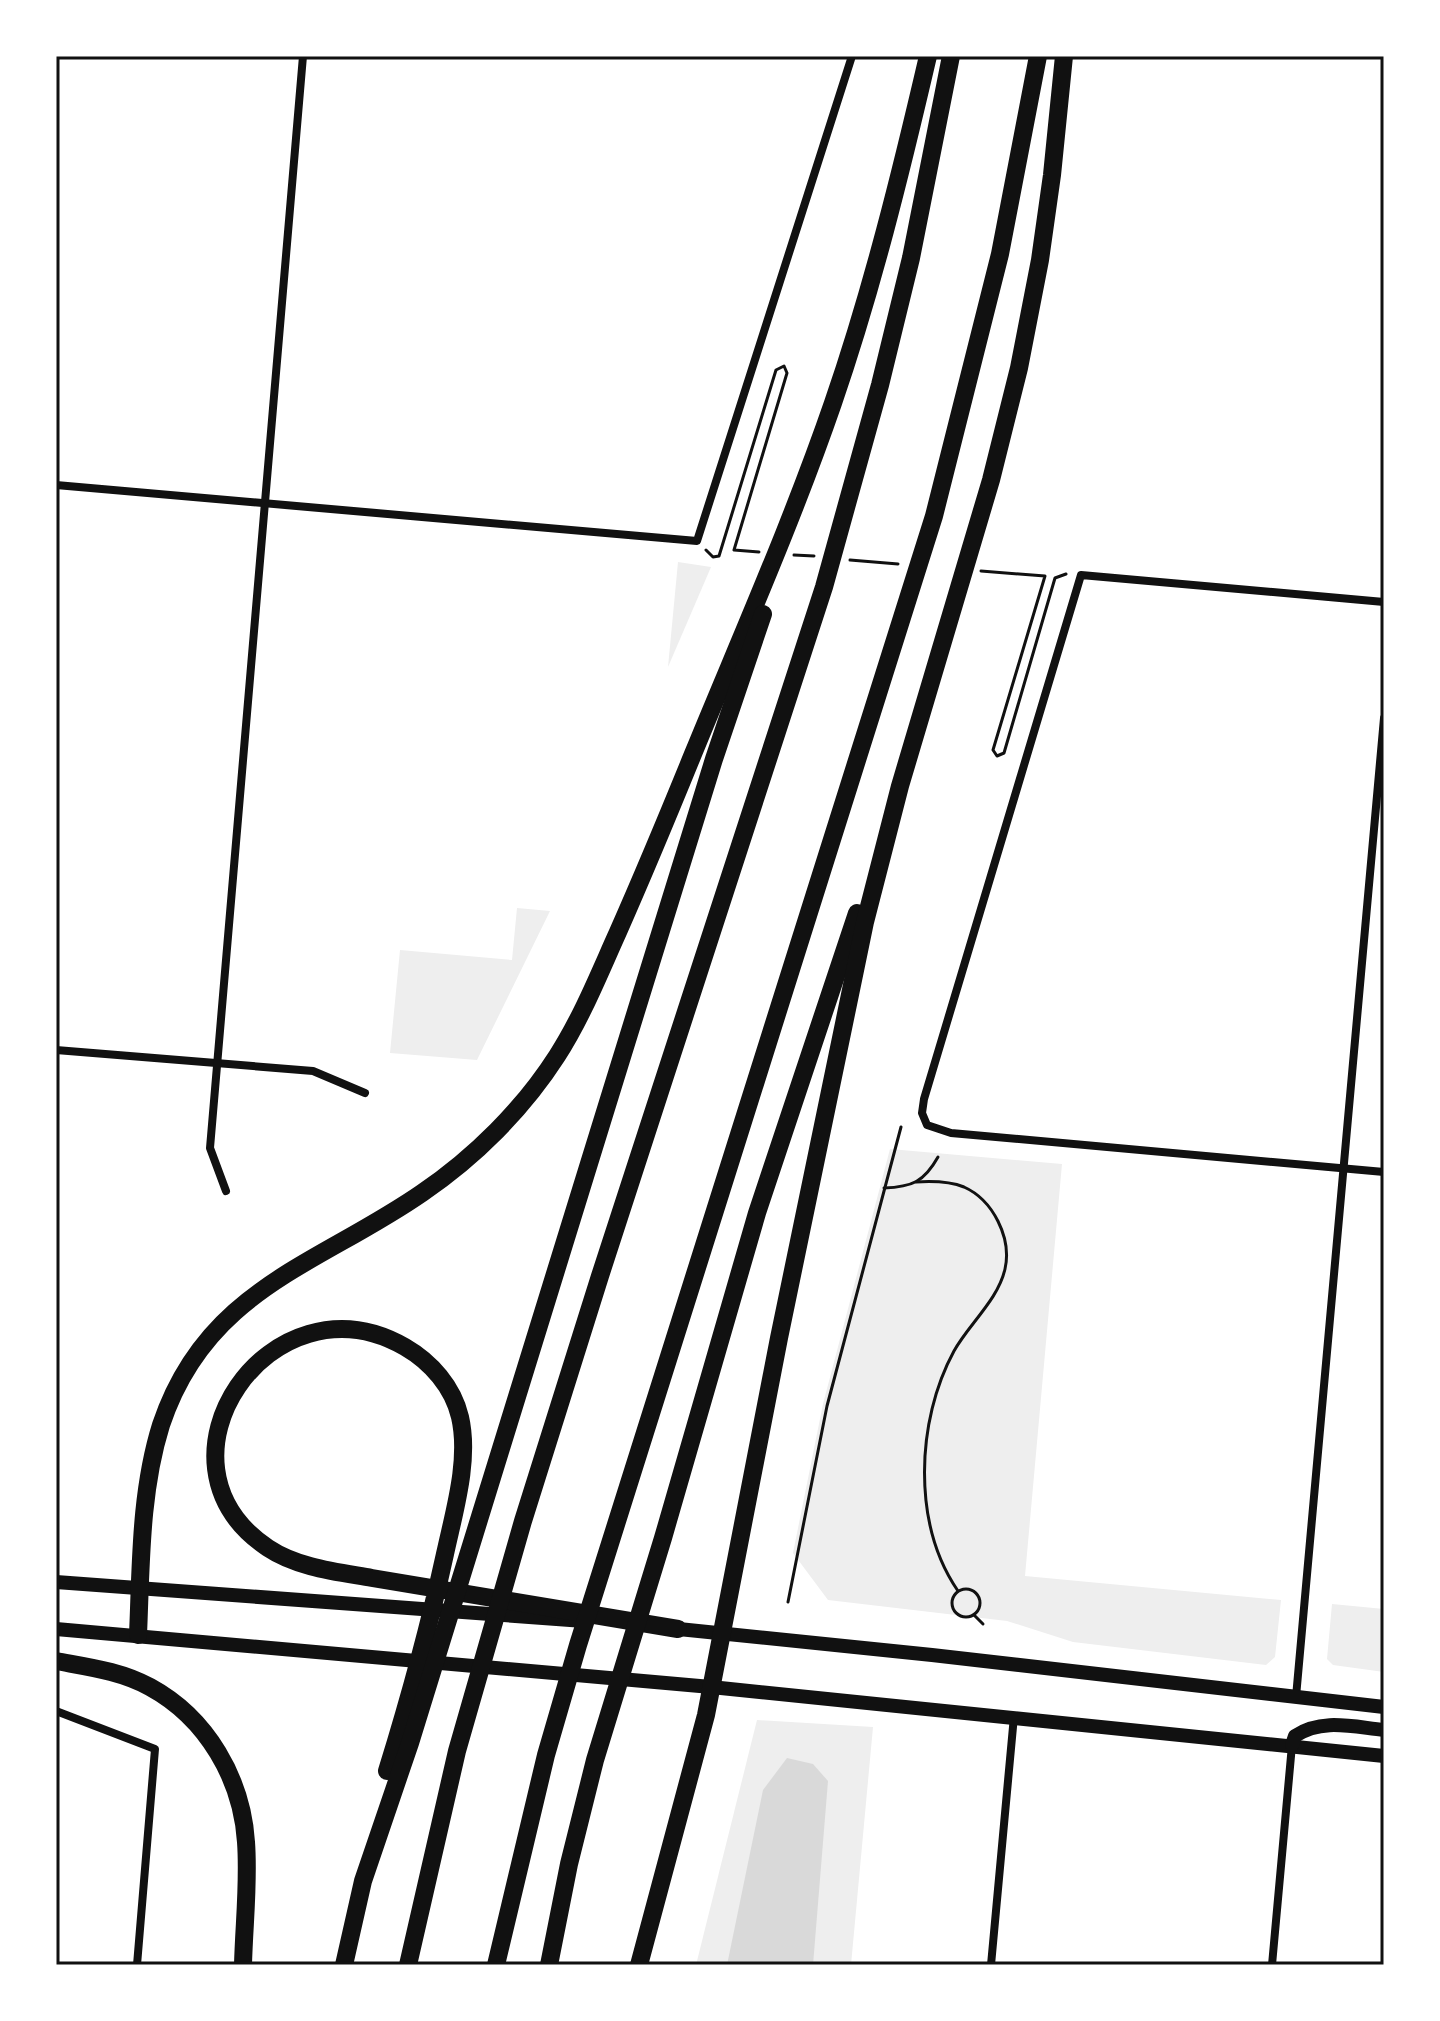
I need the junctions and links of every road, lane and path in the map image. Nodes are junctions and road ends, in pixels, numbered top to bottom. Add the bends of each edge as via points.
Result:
1 (303, 56) edge
2 (852, 56) edge
3 (928, 56) edge
4 (951, 56) edge
5 (1038, 56) edge
6 (1064, 56) edge
7 (56, 485) edge
8 (802, 489) junction
9 (267, 505) junction
10 (697, 541) junction
11 (765, 552) dead end
12 (781, 554) dead end
13 (827, 558) dead end
14 (843, 559) dead end
15 (905, 564) dead end
16 (967, 569) dead end
17 (1081, 575) junction
18 (1384, 602) edge
19 (1384, 718) edge
20 (900, 786) junction
21 (56, 1050) edge
22 (217, 1063) junction
23 (365, 1093) dead end
24 (901, 1127) dead end
25 (938, 1157) dead end
26 (1343, 1168) junction
27 (1384, 1172) edge
28 (916, 1182) junction
29 (884, 1188) junction
30 (226, 1191) dead end
31 (56, 1582) edge
32 (140, 1587) junction
33 (958, 1591) junction
34 (788, 1602) dead end
35 (973, 1614) junction
36 (983, 1624) dead end
37 (56, 1629) edge
38 (678, 1629) junction
39 (721, 1633) junction
40 (138, 1635) junction
41 (56, 1661) edge
42 (711, 1687) junction
43 (1296, 1697) junction
44 (1384, 1707) edge
45 (56, 1711) edge
46 (1014, 1716) junction
47 (1384, 1730) edge
48 (403, 1742) junction
49 (1292, 1745) junction
50 (1384, 1756) edge
51 (137, 1965) edge
52 (243, 1965) edge
53 (344, 1965) edge
54 (408, 1965) edge
55 (496, 1965) edge
56 (549, 1965) edge
57 (639, 1965) edge
58 (991, 1965) edge
59 (1272, 1965) edge

1 - 9 street
2 - 10 street
3 - 8 highway via 859,319
4 - 54 highway via 911,258 824,587 523,1521 457,1751
5 - 55 highway via 1000,254 934,516 611,1536 546,1755
6 - 20 highway via 1044,231 1019,368
7 - 9 street
8 - 32 highway via 653,852 593,990 556,1059 512,1114 449,1173 251,1296 206,1343 170,1402 156,1444
8 - 48 highway
9 - 10 street
9 - 22 street
10 - 11 path via 713,557 719,556 776,370 784,366 787,373 734,550
12 - 13 path
14 - 15 path
16 - 17 path via 1045,576 993,750 997,756 1004,753 1055,578 1061,573
17 - 18 street
17 - 26 street via 924,1099 927,1125 951,1133
19 - 26 street
20 - 39 highway via 849,995
20 - 56 highway via 757,1213 595,1760
21 - 22 street
22 - 23 street via 313,1071
22 - 30 street via 210,1148
24 - 29 path
25 - 28 path
26 - 27 street
26 - 43 street
28 - 29 path
28 - 33 path via 945,1183 973,1192 996,1217 1006,1243 1000,1284 941,1377 926,1441 928,1511
29 - 34 path via 827,1406
31 - 32 main road
32 - 38 main road
32 - 40 highway
33 - 35 path via 967,1589 978,1596
33 - 35 path via 953,1610 963,1617
35 - 36 path
37 - 40 main road
38 - 39 main road
38 - 48 highway via 360,1576 288,1559 253,1536 234,1514 218,1479 216,1442 225,1405 244,1375 297,1337 331,1329 388,1338 433,1369 460,1419 454,1516 420,1659
39 - 42 highway
39 - 43 main road
40 - 42 main road
41 - 52 highway via 108,1671 150,1687 191,1716 222,1758 242,1810 246,1841
42 - 46 main road
42 - 57 highway
43 - 44 main road
45 - 51 street via 155,1749
46 - 49 main road
46 - 58 street
47 - 49 main road via 1316,1726 1295,1736
48 - 53 highway
49 - 50 main road
49 - 59 street

